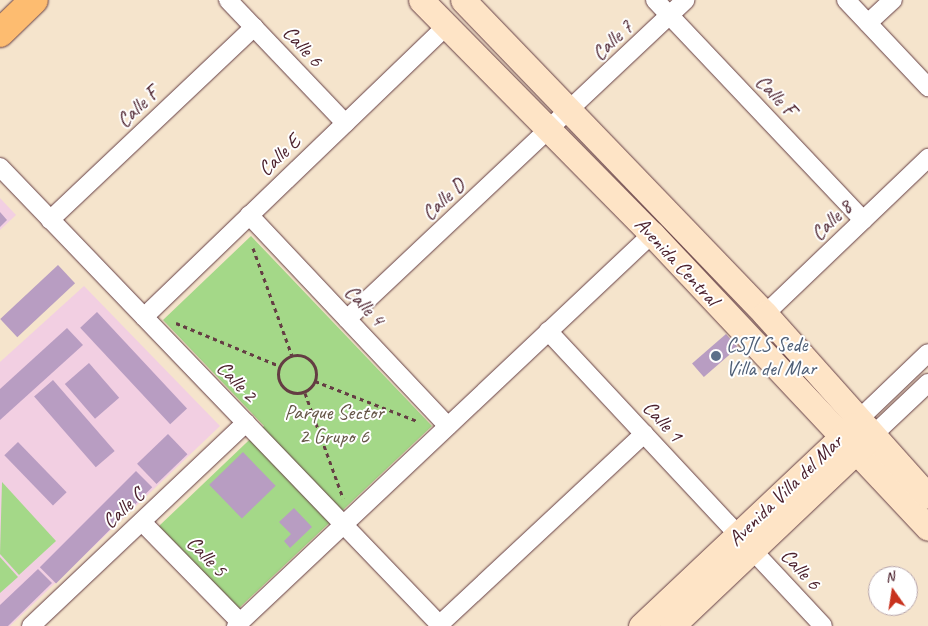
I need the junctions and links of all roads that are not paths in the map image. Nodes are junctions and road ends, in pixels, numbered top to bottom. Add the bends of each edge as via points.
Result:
1 (34, 0) edge
2 (228, 0) edge
3 (421, 0) edge
4 (463, 0) edge
5 (655, 0) edge
6 (686, 0) edge
7 (846, 0) edge
8 (893, 0) edge
9 (670, 15) junction
10 (868, 23) junction
11 (446, 26) junction
12 (254, 27) junction
13 (0, 33) edge
14 (928, 87) edge
15 (570, 112) junction
16 (345, 123) junction
17 (550, 131) junction
18 (928, 158) edge
19 (0, 167) edge
20 (249, 215) junction
21 (50, 220) junction
22 (863, 220) junction
23 (652, 234) junction
24 (765, 314) junction
25 (144, 317) junction
26 (347, 319) junction
27 (548, 331) junction
28 (928, 353) edge
29 (928, 383) edge
30 (246, 423) junction
31 (448, 426) junction
32 (644, 434) junction
33 (857, 436) junction
34 (928, 496) edge
35 (142, 522) junction
36 (343, 525) junction
37 (928, 528) edge
38 (745, 542) junction
39 (238, 624) edge
40 (31, 626) edge
41 (439, 626) edge
42 (642, 626) edge
43 (672, 626) edge
44 (823, 626) edge

1 - 13 main road
2 - 12 street, Calle 6
3 - 11 street, Avenida Central
4 - 15 street, Avenida Central
5 - 9 street, Calle F
6 - 9 street, Calle 7
7 - 10 street
8 - 10 street
9 - 15 street, Calle 7
9 - 22 street, Calle F
10 - 14 street
11 - 16 street, Calle E
11 - 17 street, Avenida Central
12 - 16 street, Calle 6
12 - 21 street, Calle F
15 - 17 street, Calle D
15 - 24 street, Avenida Central
16 - 20 street, Calle E
17 - 23 street, Avenida Central
17 - 26 street, Calle D
18 - 22 street, Calle 8
19 - 21 street, Calle 2
20 - 25 street, Calle E
20 - 26 street, Calle 4
21 - 25 street, Calle 2
22 - 24 street, Calle 8
23 - 27 street
23 - 33 street, Avenida Central
24 - 33 street, Avenida Central
25 - 30 street, Calle 2
26 - 31 street, Calle 4
27 - 31 street
27 - 32 street, Calle 1
28 - 33 street, Avenida Villa del Mar
29 - 33 street, Avenida Villa del Mar
30 - 35 street, Calle C
30 - 36 street, Calle 2
31 - 36 street
32 - 38 street, Calle 1
32 - 41 street
33 - 34 street, Avenida Central
33 - 37 street, Avenida Central
33 - 38 street, Avenida Villa del Mar
35 - 39 street, Calle 5
35 - 40 street, Calle C
36 - 39 street
36 - 41 street, Calle 2
38 - 42 street, Avenida Villa del Mar
38 - 43 street, Avenida Villa del Mar
38 - 44 street, Calle 6

